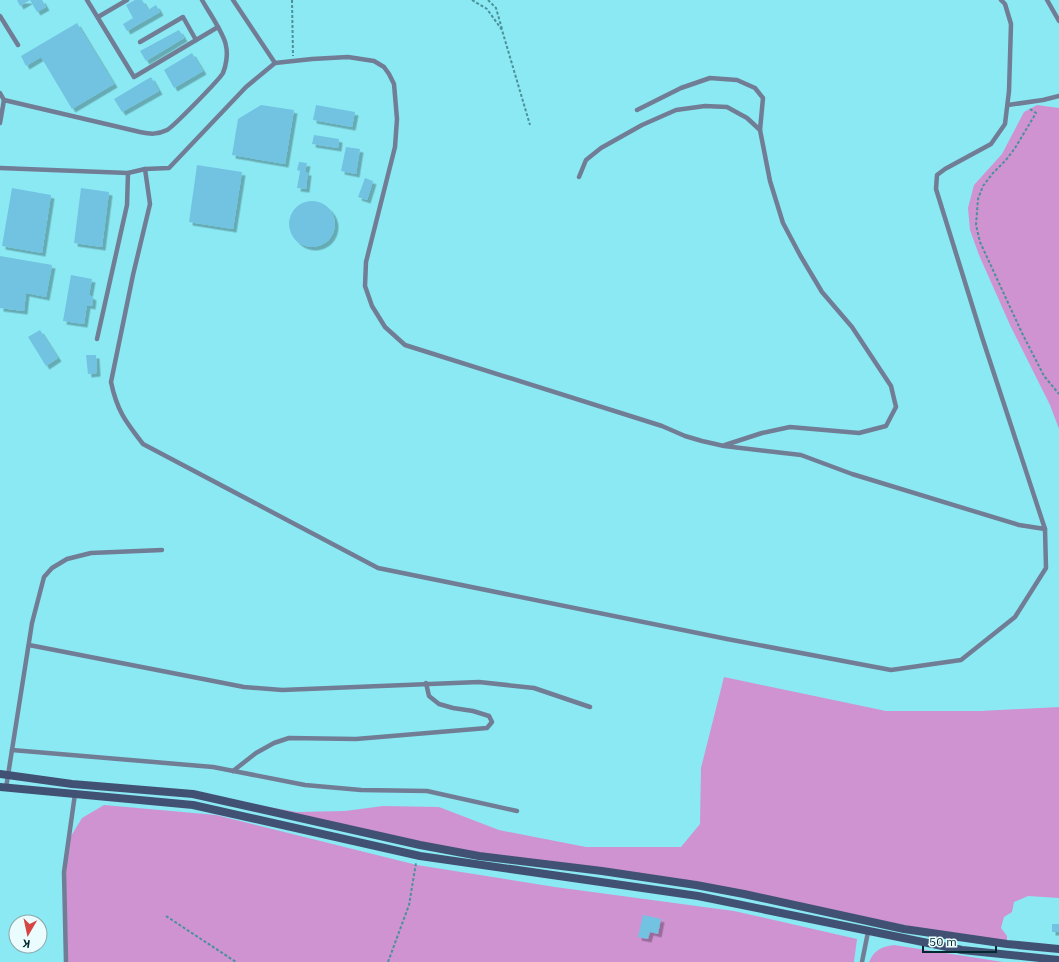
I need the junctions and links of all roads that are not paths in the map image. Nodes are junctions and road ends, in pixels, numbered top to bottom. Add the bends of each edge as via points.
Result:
1 (87, 0) edge
2 (127, 0) edge
3 (202, 0) edge
4 (233, 0) edge
5 (1001, 0) edge
6 (1047, 0) edge
7 (0, 16) edge
8 (98, 17) junction
9 (1059, 21) edge
10 (218, 27) junction
11 (196, 40) junction
12 (140, 42) dead end
13 (18, 45) dead end
14 (275, 63) junction
15 (0, 93) edge
16 (1059, 96) edge
17 (4, 100) junction
18 (1008, 105) junction
19 (637, 110) dead end
20 (0, 123) edge
21 (760, 130) junction
22 (0, 168) edge
23 (145, 169) junction
24 (128, 173) junction
25 (579, 177) dead end
26 (97, 339) dead end
27 (724, 446) junction
28 (1045, 529) junction
29 (162, 550) dead end
30 (29, 645) junction
31 (426, 684) junction
32 (590, 707) dead end
33 (12, 750) junction
34 (233, 771) junction
35 (4, 775) edge
36 (3, 787) edge
37 (75, 794) junction
38 (517, 811) dead end
39 (868, 932) junction
40 (1059, 949) edge
41 (1059, 960) edge
42 (66, 962) edge
43 (862, 962) edge

1 - 8 lane
2 - 8 lane
3 - 10 lane
4 - 14 lane
5 - 18 lane via 1005,4 1011,24
6 - 9 lane
7 - 13 lane
8 - 11 lane via 134,77
10 - 11 lane
10 - 17 lane via 226,45 226,61 222,74 168,129 155,134
11 - 12 lane via 183,18
14 - 23 lane via 246,87 170,168
14 - 27 lane via 348,57 374,61 384,66 394,84 397,119 395,147 366,262 365,286 372,306 385,327 405,345 662,426 685,436
15 - 17 lane
16 - 18 lane
17 - 20 lane
18 - 28 lane via 1005,124 991,144 937,175 936,189
19 - 21 lane via 681,88 710,78 737,80 755,88 763,98
21 - 25 lane via 747,118 727,107 705,106 676,110 601,148 586,160
21 - 27 lane via 770,181 783,223 822,292 852,327 891,386 896,407 886,426 859,433 790,427
22 - 24 lane
23 - 24 lane
23 - 28 lane via 150,204 111,382 123,418 143,444 378,568 719,638 891,670 961,660 1015,617 1046,568
24 - 26 lane via 127,205
27 - 28 lane via 801,455 852,474 1019,525
29 - 30 lane via 90,553 52,568 44,577 39,592
30 - 31 lane via 244,687 282,690
30 - 33 lane
31 - 32 lane via 479,682 534,688
31 - 34 lane via 428,696 439,704 489,716 492,722 488,728 372,738 289,738 256,753
33 - 34 lane via 213,767
33 - 35 lane
34 - 38 lane via 305,785 361,790 428,791
35 - 36 lane
35 - 40 main road via 72,784 193,794 479,856 680,883 744,894 904,929
36 - 37 main road
37 - 39 main road via 193,805 418,856 698,896
37 - 42 lane via 64,872
39 - 41 main road via 962,950
39 - 43 lane

